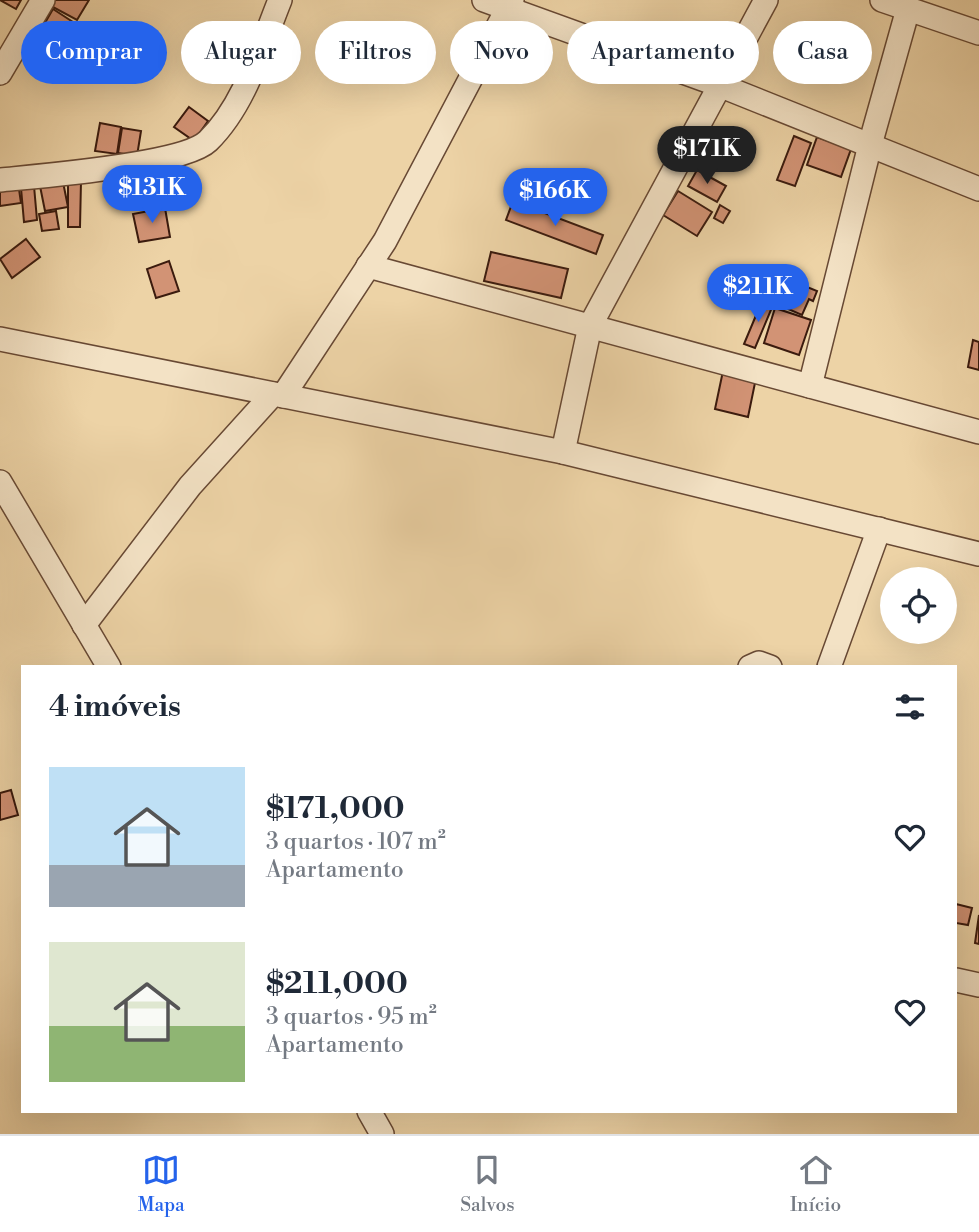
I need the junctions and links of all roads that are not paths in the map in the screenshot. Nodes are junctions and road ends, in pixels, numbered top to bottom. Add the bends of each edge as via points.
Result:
1 (43, 0) edge
2 (280, 0) edge
3 (484, 0) edge
4 (766, 0) edge
5 (897, 4) edge
6 (510, 5) edge
7 (979, 33) edge
8 (0, 73) edge
9 (719, 85) junction
10 (870, 145) junction
11 (0, 180) edge
12 (979, 188) edge
13 (368, 267) junction
14 (590, 327) junction
15 (0, 339) edge
16 (810, 386) junction
17 (278, 395) junction
18 (979, 432) edge
19 (563, 452) junction
20 (0, 482) edge
21 (879, 530) junction
22 (979, 554) edge
23 (84, 625) junction
24 (107, 665) edge
25 (830, 665) edge
26 (957, 980) edge
27 (979, 985) edge
28 (370, 1113) edge
29 (382, 1134) edge

1 - 8 street
2 - 11 street via 240,98 205,144 182,155
3 - 6 street
4 - 9 street
5 - 7 street
5 - 10 street
6 - 9 street
6 - 13 street
9 - 10 street
9 - 14 street
10 - 12 street
10 - 16 street
13 - 14 street
13 - 17 street
14 - 16 street
14 - 19 street
15 - 17 street
16 - 18 street
17 - 19 street
17 - 23 street via 190,486
19 - 21 street
20 - 23 street
21 - 22 street
21 - 25 street
23 - 24 street
26 - 27 street
28 - 29 street

